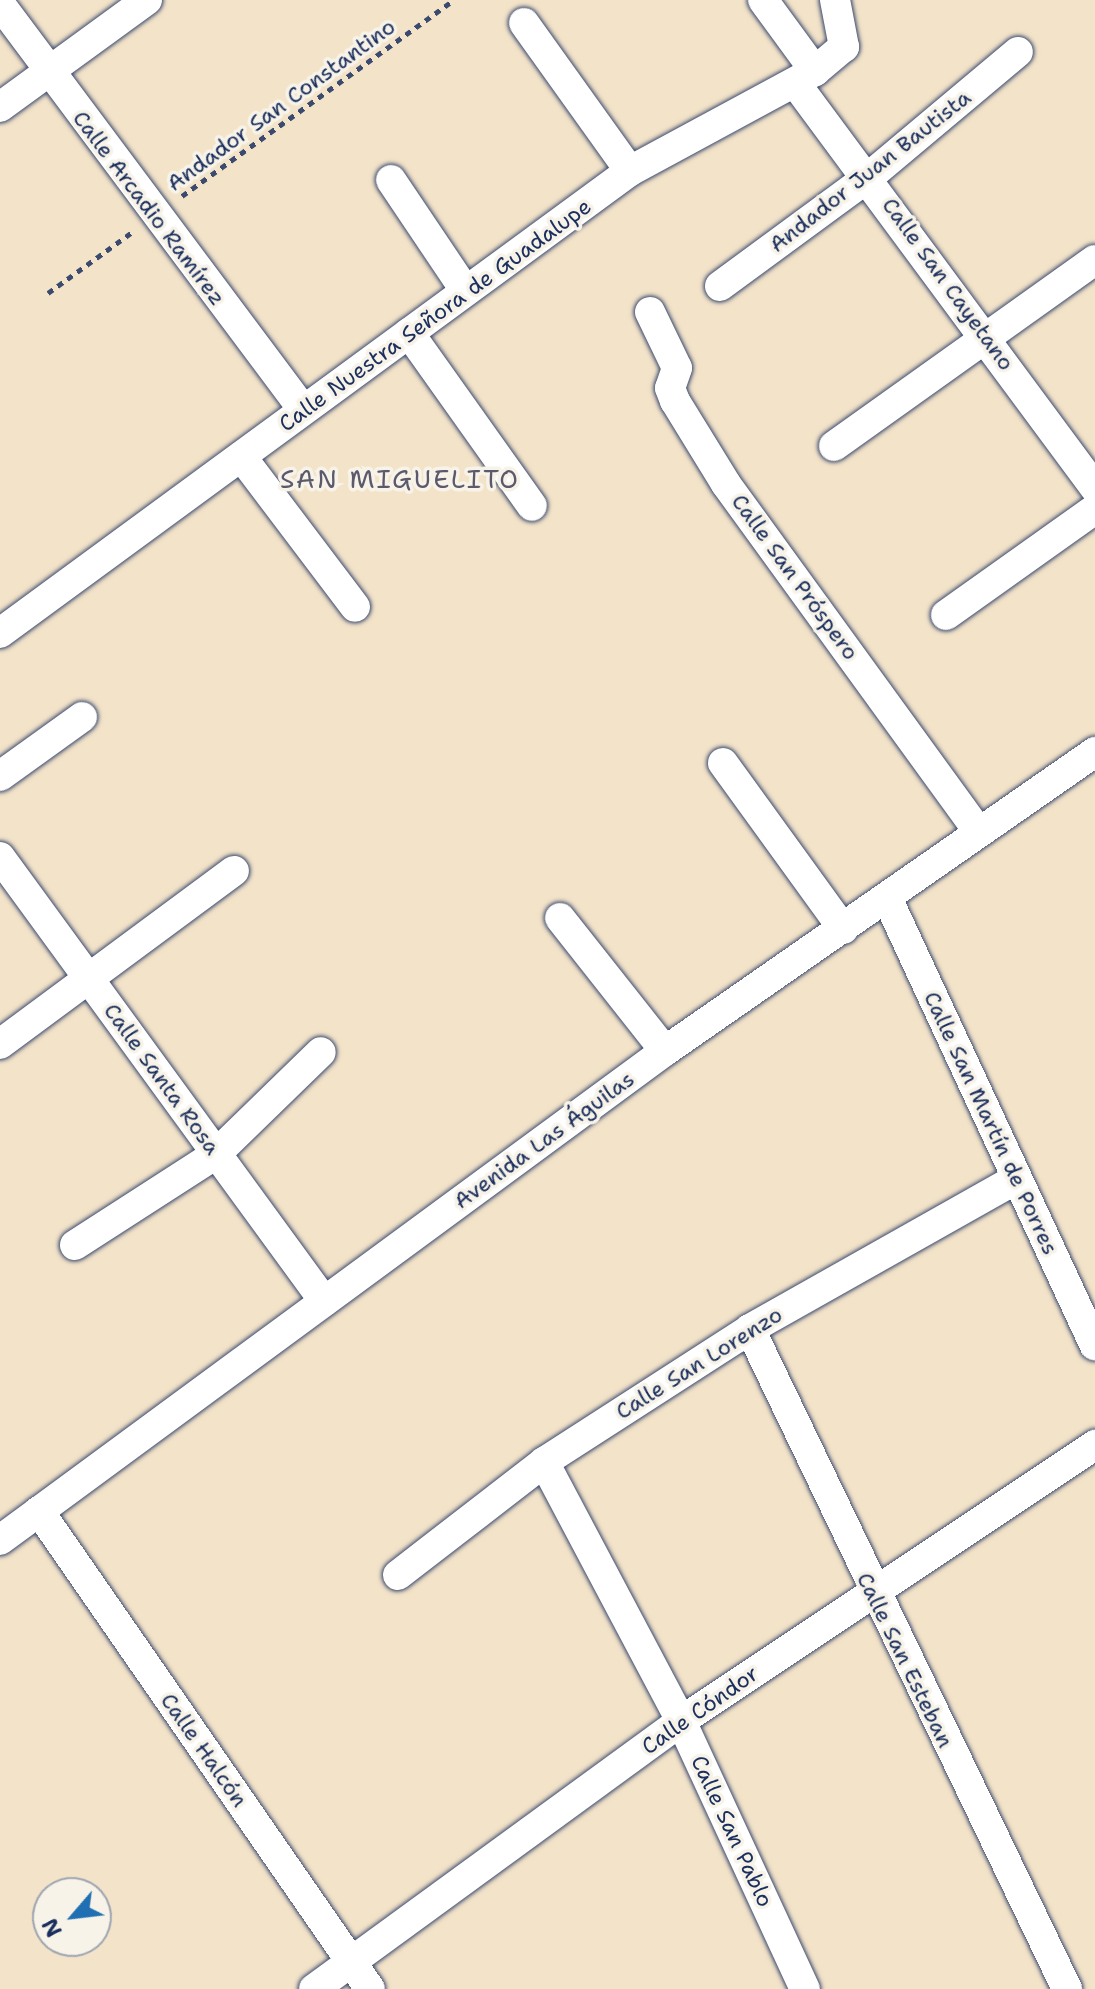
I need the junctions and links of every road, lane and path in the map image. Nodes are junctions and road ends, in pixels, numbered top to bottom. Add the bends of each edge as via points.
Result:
1 (147, 0) edge
2 (454, 0) edge
3 (763, 0) edge
4 (835, 0) edge
5 (0, 4) edge
6 (524, 23) dead end
7 (1018, 52) dead end
8 (50, 76) junction
9 (806, 77) junction
10 (0, 107) edge
11 (630, 171) junction
12 (870, 176) junction
13 (391, 180) dead end
14 (154, 216) junction
15 (1095, 260) edge
16 (720, 286) dead end
17 (465, 290) junction
18 (48, 293) dead end
19 (650, 312) dead end
20 (409, 333) junction
21 (988, 339) junction
22 (302, 408) junction
23 (834, 446) dead end
24 (244, 460) junction
25 (1095, 488) edge
26 (532, 506) dead end
27 (1095, 509) edge
28 (355, 607) dead end
29 (946, 615) dead end
30 (0, 633) edge
31 (82, 717) dead end
32 (1095, 752) edge
33 (723, 763) dead end
34 (0, 776) edge
35 (977, 829) junction
36 (0, 857) edge
37 (234, 871) dead end
38 (888, 900) junction
39 (560, 918) dead end
40 (843, 929) junction
41 (90, 978) junction
42 (0, 1044) edge
43 (665, 1051) junction
44 (321, 1052) dead end
45 (216, 1154) junction
46 (1016, 1179) junction
47 (75, 1245) dead end
48 (324, 1301) junction
49 (750, 1329) junction
50 (1095, 1345) edge
51 (1095, 1445) edge
52 (544, 1462) junction
53 (39, 1511) junction
54 (0, 1540) edge
55 (398, 1575) dead end
56 (872, 1594) junction
57 (681, 1721) junction
58 (350, 1963) junction
59 (314, 1989) edge
60 (370, 1989) edge
61 (805, 1989) edge
62 (1067, 1989) edge

1 - 8 street
2 - 14 path, Andador San Constantino
3 - 9 street, Calle San Cayetano
4 - 9 street, Calle Nuestra Señora de Guadalupe via 844,47
5 - 8 street, Calle Arcadio Ramírez
6 - 11 street
7 - 12 street, Andador Juan Bautista
8 - 10 street
8 - 14 street, Calle Arcadio Ramírez
9 - 11 street, Calle Nuestra Señora de Guadalupe
9 - 12 street, Calle San Cayetano
11 - 17 street, Calle Nuestra Señora de Guadalupe
12 - 16 street, Andador Juan Bautista
12 - 21 street, Calle San Cayetano
13 - 17 street
14 - 18 path, Andador San Constantino
14 - 22 street, Calle Arcadio Ramírez
15 - 21 street
17 - 20 street, Calle Nuestra Señora de Guadalupe
19 - 35 street, Calle San Próspero via 677,368 670,388 726,484
20 - 22 street, Calle Nuestra Señora de Guadalupe
20 - 26 street
21 - 23 street
21 - 25 street, Calle San Cayetano
22 - 24 street, Calle Nuestra Señora de Guadalupe
24 - 28 street
24 - 30 street, Calle Nuestra Señora de Guadalupe
27 - 29 street
31 - 34 street
32 - 35 street, Avenida Las Águilas
33 - 40 street
35 - 38 street, Avenida Las Águilas
36 - 41 street, Calle Santa Rosa
37 - 41 street
38 - 40 street, Avenida Las Águilas
38 - 46 street, Calle San Martín de Porres
39 - 43 street
40 - 43 street, Avenida Las Águilas
41 - 42 street
41 - 45 street, Calle Santa Rosa
43 - 48 street, Avenida Las Águilas
44 - 45 street
45 - 47 street
45 - 48 street, Calle Santa Rosa
46 - 49 street, Calle San Lorenzo
46 - 50 street, Calle San Martín de Porres
48 - 53 street, Avenida Las Águilas
49 - 52 street, Calle San Lorenzo
49 - 56 street, Calle San Esteban
51 - 56 street, Calle Cóndor
52 - 55 street, Calle San Lorenzo
52 - 57 street, Calle San Pablo
53 - 54 street, Avenida Las Águilas
53 - 58 street, Calle Halcón
56 - 57 street, Calle Cóndor
56 - 62 street, Calle San Esteban
57 - 58 street, Calle Cóndor
57 - 61 street, Calle San Pablo
58 - 59 street, Calle Cóndor
58 - 60 street, Calle Halcón

